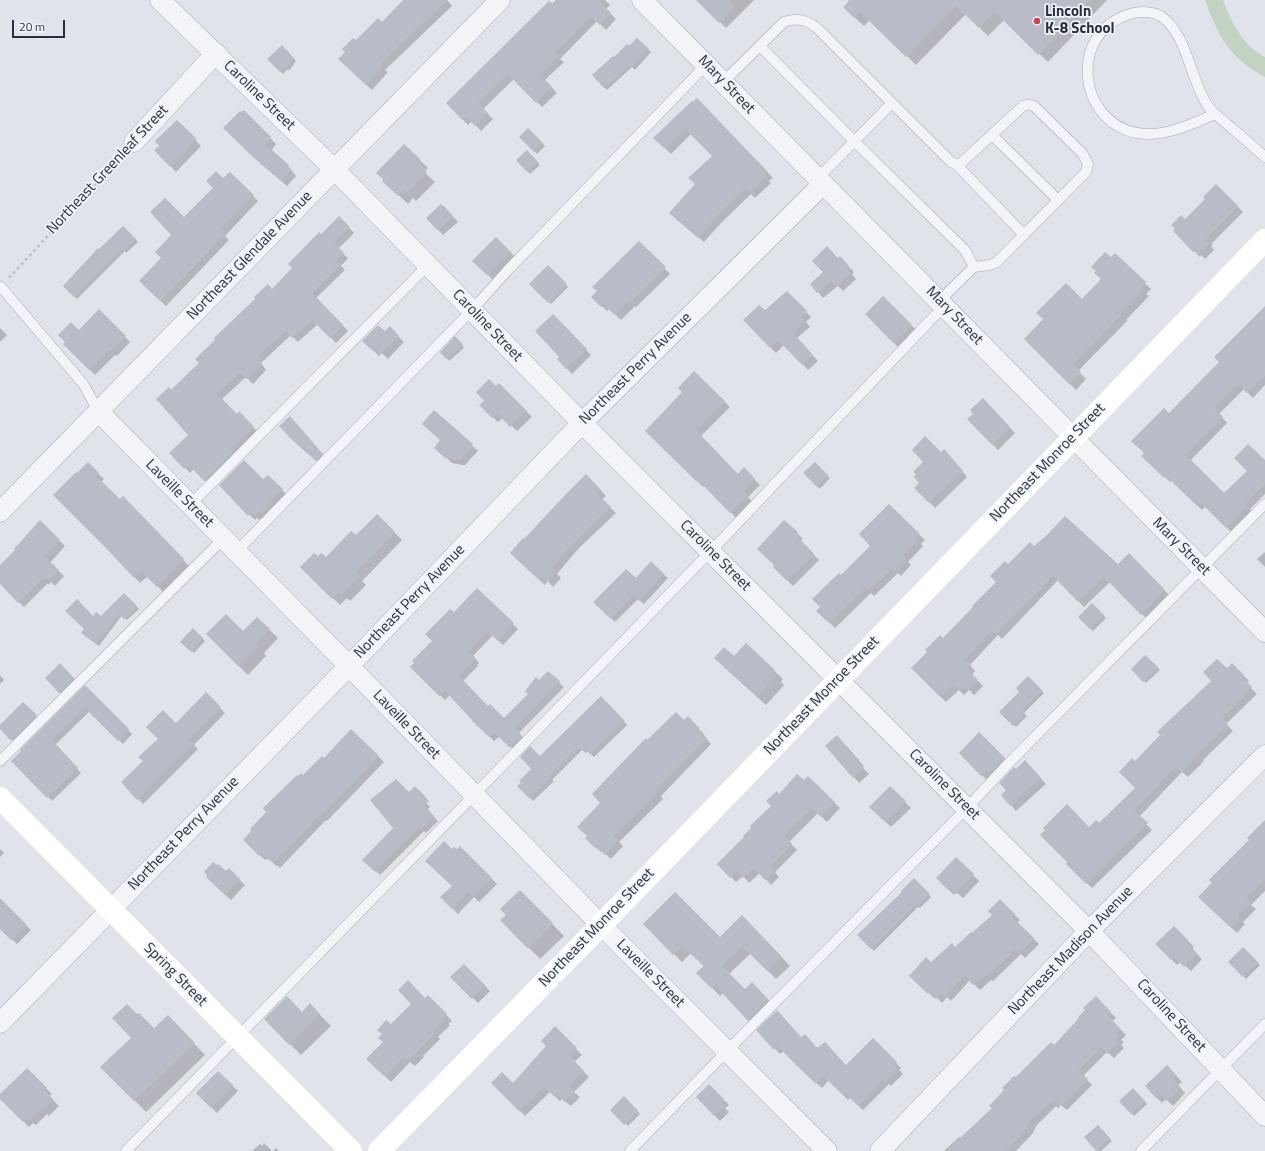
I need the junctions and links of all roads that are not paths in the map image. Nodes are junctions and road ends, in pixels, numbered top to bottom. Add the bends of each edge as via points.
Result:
1 (160, 0) edge
2 (500, 0) edge
3 (642, 0) edge
4 (760, 46) junction
5 (216, 53) junction
6 (706, 65) junction
7 (723, 82) junction
8 (892, 103) junction
9 (1215, 114) junction
10 (992, 135) junction
11 (854, 141) junction
12 (134, 142) road end
13 (1265, 157) edge
14 (956, 164) junction
15 (335, 170) junction
16 (821, 181) junction
17 (1058, 200) junction
18 (1024, 235) junction
19 (1265, 240) edge
20 (428, 265) junction
21 (974, 267) junction
22 (1, 287) edge
23 (942, 303) junction
24 (472, 310) junction
25 (98, 411) junction
26 (582, 423) junction
27 (1072, 438) junction
28 (1265, 504) edge
29 (190, 505) junction
30 (0, 512) edge
31 (230, 545) junction
32 (711, 551) junction
33 (1202, 568) junction
34 (1265, 632) edge
35 (349, 666) junction
36 (838, 679) junction
37 (1265, 756) edge
38 (0, 761) edge
39 (474, 795) junction
40 (0, 798) edge
41 (967, 808) junction
42 (110, 909) junction
43 (600, 925) junction
44 (1089, 930) junction
45 (0, 1023) edge
46 (1265, 1024) edge
47 (237, 1037) junction
48 (727, 1051) junction
49 (1221, 1070) junction
50 (1265, 1116) edge
51 (126, 1151) edge
52 (351, 1151) edge
53 (379, 1151) edge
54 (630, 1151) edge
55 (827, 1151) edge
56 (880, 1151) edge
57 (1141, 1151) edge

1 - 5 street, Caroline Street
2 - 15 street, Northeast Glendale Avenue
3 - 6 street, Mary Street
4 - 7 lane
4 - 8 lane via 784,22 796,19 810,22
4 - 11 lane
5 - 12 street, Northeast Greenleaf Street
5 - 15 street, Caroline Street
6 - 7 street, Mary Street
6 - 24 lane
7 - 16 street, Mary Street
8 - 11 lane
8 - 14 lane via 951,162
9 - 9 lane via 1201,94 1175,30 1161,16 1148,12 1132,13 1119,17 1098,35 1090,49 1088,60 1089,85 1100,109 1123,129 1138,133 1163,132 1191,125
9 - 13 lane
10 - 14 lane via 963,161
10 - 17 lane
10 - 17 lane via 1024,106 1032,104 1082,153 1088,164 1086,172
11 - 16 lane
11 - 21 lane via 965,250
14 - 18 lane
15 - 20 street, Caroline Street
15 - 25 street, Northeast Glendale Avenue
16 - 23 street, Mary Street
16 - 26 street, Northeast Perry Avenue
17 - 18 lane
18 - 21 lane via 997,262
19 - 27 street, Northeast Monroe Street
20 - 24 street, Caroline Street
20 - 29 lane
21 - 23 lane
22 - 25 lane, Laveille Street via 84,385
23 - 27 street, Mary Street
23 - 32 lane
24 - 26 street, Caroline Street
24 - 31 lane
25 - 29 street, Laveille Street
25 - 30 street, Northeast Glendale Avenue
26 - 32 street, Caroline Street
26 - 35 street, Northeast Perry Avenue
27 - 33 street, Mary Street
27 - 36 street, Northeast Monroe Street
28 - 33 lane
29 - 31 street, Laveille Street
31 - 35 street, Laveille Street
31 - 38 lane
32 - 36 street, Caroline Street
32 - 39 lane
33 - 34 street, Mary Street
33 - 41 lane
35 - 39 street, Laveille Street
35 - 42 street, Northeast Perry Avenue
36 - 41 street, Caroline Street
36 - 43 street, Northeast Monroe Street
37 - 44 street, Northeast Madison Avenue
39 - 43 street, Laveille Street
39 - 47 lane
40 - 42 street, Spring Street
41 - 44 street, Caroline Street
41 - 48 lane
42 - 45 street, Northeast Perry Avenue
42 - 47 street, Spring Street
43 - 48 street, Laveille Street
43 - 53 street, Northeast Monroe Street
44 - 49 street, Caroline Street
44 - 56 street, Northeast Madison Avenue
46 - 49 lane
47 - 51 lane
47 - 52 street, Spring Street
48 - 54 lane
48 - 55 street, Laveille Street
49 - 50 street, Caroline Street
49 - 57 lane

